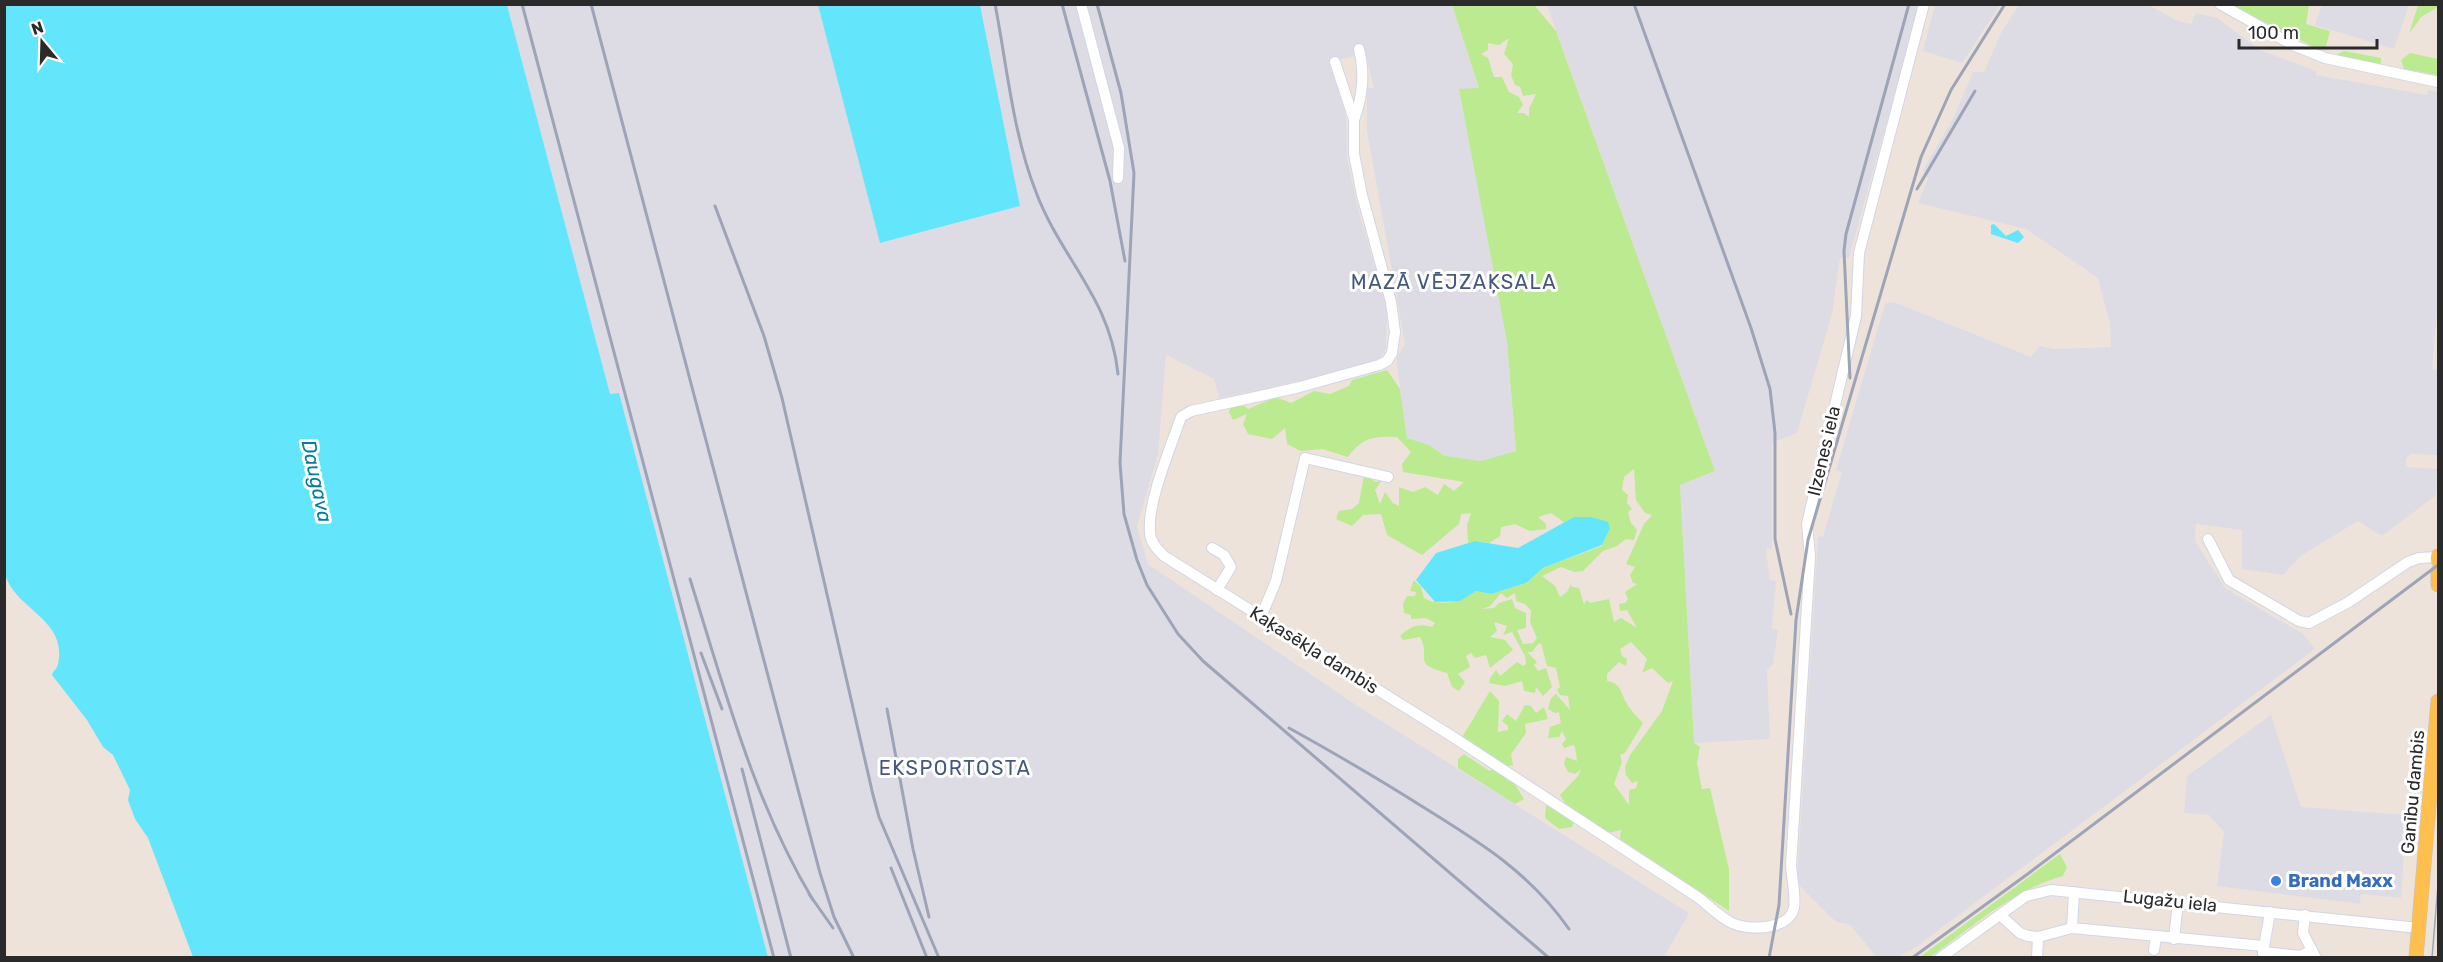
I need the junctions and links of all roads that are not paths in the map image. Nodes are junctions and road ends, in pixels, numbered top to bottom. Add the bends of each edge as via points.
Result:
1 (1081, 4) edge
2 (1924, 4) edge
3 (2220, 4) edge
4 (1359, 49) dead end
5 (1335, 62) dead end
6 (2439, 82) edge
7 (1354, 120) junction
8 (1118, 178) dead end
9 (1388, 477) dead end
10 (2208, 539) dead end
11 (1212, 548) dead end
12 (2438, 566) edge
13 (1217, 590) junction
14 (1261, 617) junction
15 (2439, 701) edge
16 (2074, 892) junction
17 (2178, 902) junction
18 (1794, 907) joint
19 (2270, 912) junction
20 (2000, 915) junction
21 (2305, 915) junction
22 (2072, 928) junction
23 (2419, 928) junction
24 (2303, 933) junction
25 (2038, 937) junction
26 (2156, 937) junction
27 (2174, 939) junction
28 (2154, 950) dead end
29 (2263, 952) edge
30 (2314, 954) edge
31 (1940, 957) edge
32 (2037, 957) edge
33 (2301, 957) edge
34 (2416, 957) edge

1 - 8 street via 1119,148
2 - 18 street, Ilzenes iela via 1859,253 1856,316 1807,524 1810,557 1791,866
3 - 6 street via 2293,45 2325,58
4 - 7 street via 1363,81
5 - 7 street
7 - 13 street, Kaķasēkļa dambis via 1354,154 1362,195 1391,302 1395,332 1392,353 1379,365 1191,411 1180,417 1151,513 1150,533 1164,556
9 - 14 street via 1305,458 1276,581
10 - 12 street via 2229,580 2298,621 2309,623 2408,562 2419,558
11 - 13 street via 1224,555 1231,567
13 - 14 street, Kaķasēkļa dambis
14 - 18 street, Kaķasēkļa dambis via 1479,754 1733,923 1751,927 1776,925 1788,919
15 - 23 main road, Ganību dambis
16 - 17 street, Lugažu iela
16 - 20 street, Lugažu iela via 2043,890 2026,896
16 - 22 street
17 - 19 street, Lugažu iela
17 - 27 street
19 - 21 street, Lugažu iela
19 - 29 street
20 - 25 street via 2020,933
20 - 31 street, Lugažu iela
21 - 23 street, Lugažu iela
21 - 24 street
22 - 25 street
22 - 26 street
23 - 34 main road, Ganību dambis
24 - 30 street
24 - 33 street
25 - 32 street
26 - 27 street
26 - 28 street
27 - 29 street
29 - 33 street
30 - 33 street

